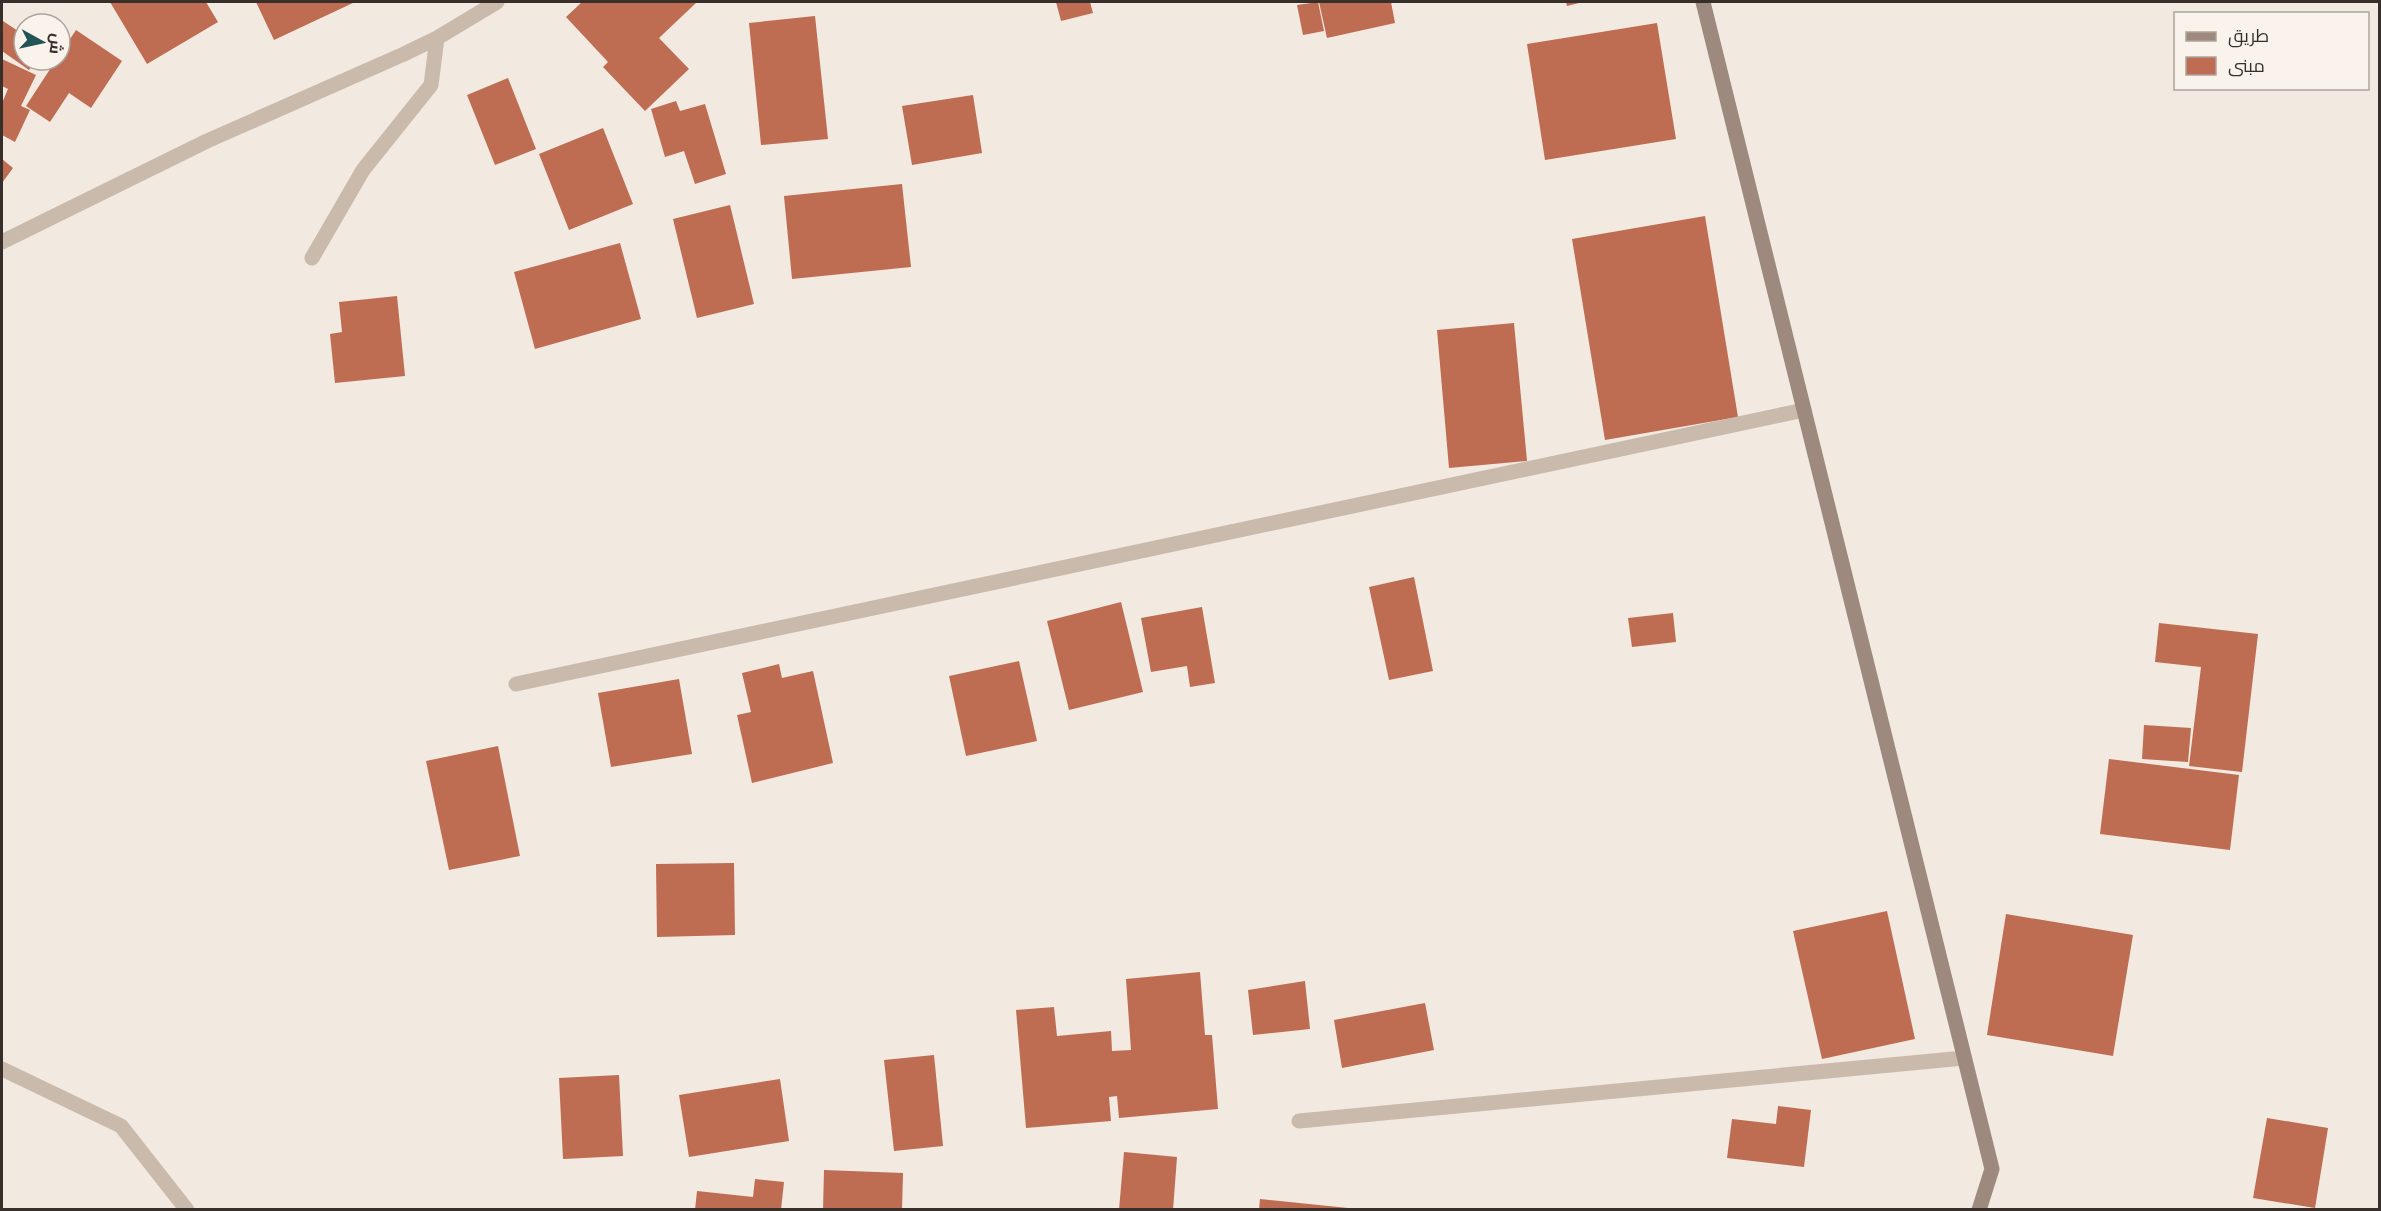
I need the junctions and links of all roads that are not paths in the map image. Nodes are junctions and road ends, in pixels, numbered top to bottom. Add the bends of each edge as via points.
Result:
1 (497, 2) edge
2 (1703, 2) edge
3 (437, 38) junction
4 (2, 242) edge
5 (312, 258) dead end
6 (1804, 410) junction
7 (516, 684) dead end
8 (1964, 1059) junction
9 (2, 1069) edge
10 (1299, 1121) dead end
11 (187, 1209) edge
12 (1979, 1209) edge

1 - 3 street
2 - 6 main road
3 - 4 street via 207,141
3 - 5 street via 431,85 363,170
6 - 7 street
6 - 8 main road
8 - 10 street
8 - 12 main road via 1992,1169
9 - 11 street via 121,1126

